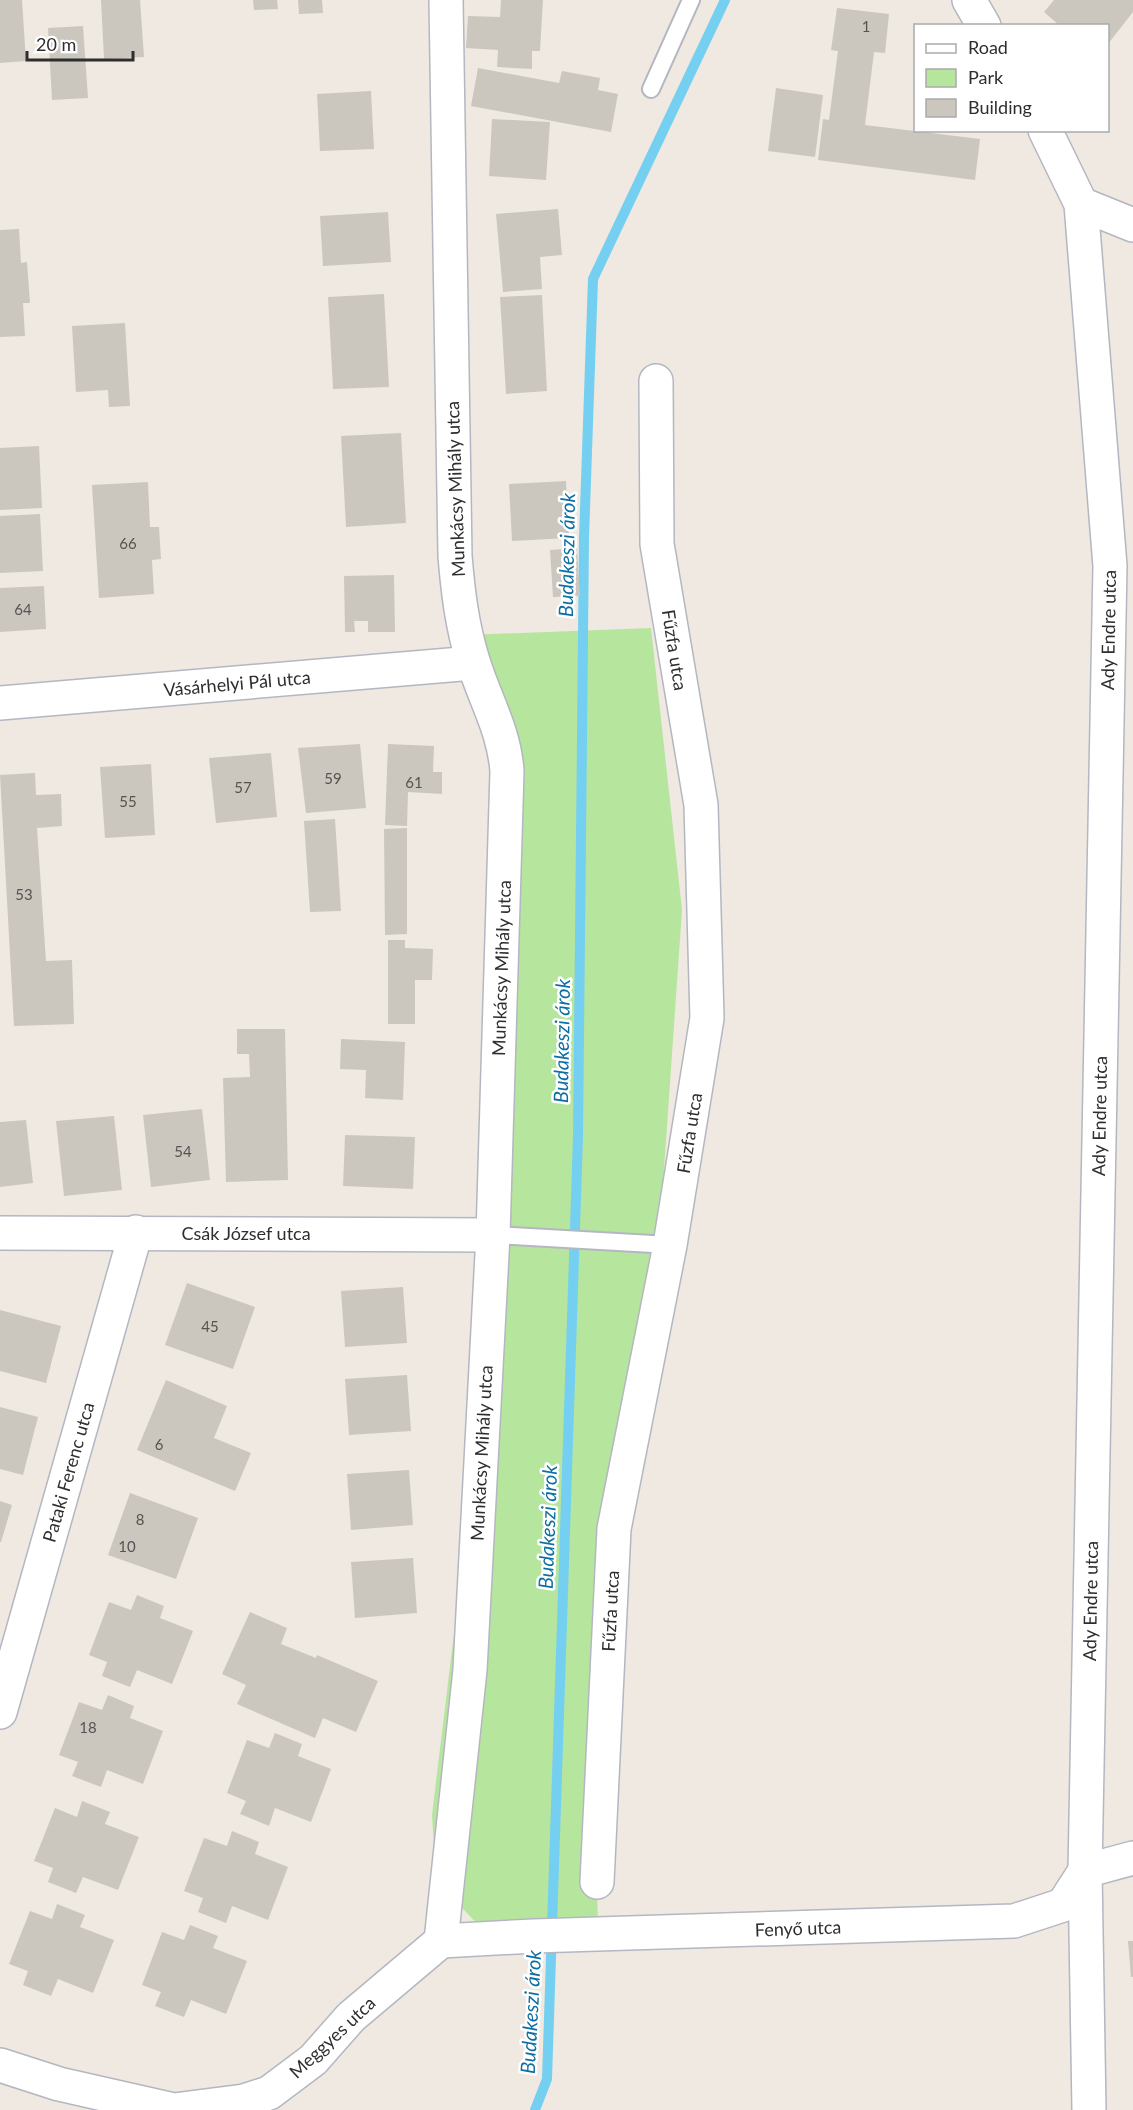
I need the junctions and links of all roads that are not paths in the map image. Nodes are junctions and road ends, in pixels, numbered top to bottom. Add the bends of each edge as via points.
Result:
1 (446, 0) edge
2 (691, 0) edge
3 (969, 0) edge
4 (983, 24) edge
5 (651, 89) dead end
6 (1046, 132) edge
7 (1080, 204) junction
8 (1133, 225) edge
9 (656, 381) dead end
10 (473, 663) junction
11 (0, 703) edge
12 (136, 1232) junction
13 (0, 1233) edge
14 (493, 1235) junction
15 (670, 1245) junction
16 (0, 1712) edge
17 (1133, 1858) edge
18 (1085, 1871) junction
19 (597, 1882) dead end
20 (441, 1941) junction
21 (0, 2065) edge
22 (1089, 2110) edge

1 - 10 street, Munkácsy Mihály utca via 455,556 460,611
2 - 5 lane
3 - 4 street
6 - 7 street, Ady Endre utca
7 - 8 street
7 - 18 street, Ady Endre utca via 1110,566
9 - 15 street, Fűzfa utca via 657,544 701,805 707,1018
10 - 11 street, Vásárhelyi Pál utca
10 - 14 street, Munkácsy Mihály utca via 503,740 507,771
12 - 13 street, Csák József utca
12 - 14 street, Csák József utca
12 - 16 street, Pataki Ferenc utca
14 - 15 lane
14 - 20 street, Munkácsy Mihály utca via 470,1670
15 - 19 street, Fűzfa utca via 614,1529
17 - 18 street
18 - 20 street, Fenyő utca via 1063,1905 1014,1921
18 - 22 street, Ady Endre utca
20 - 21 street, Meggyes utca via 351,2017 313,2060 269,2093 244,2101 174,2110 59,2084

